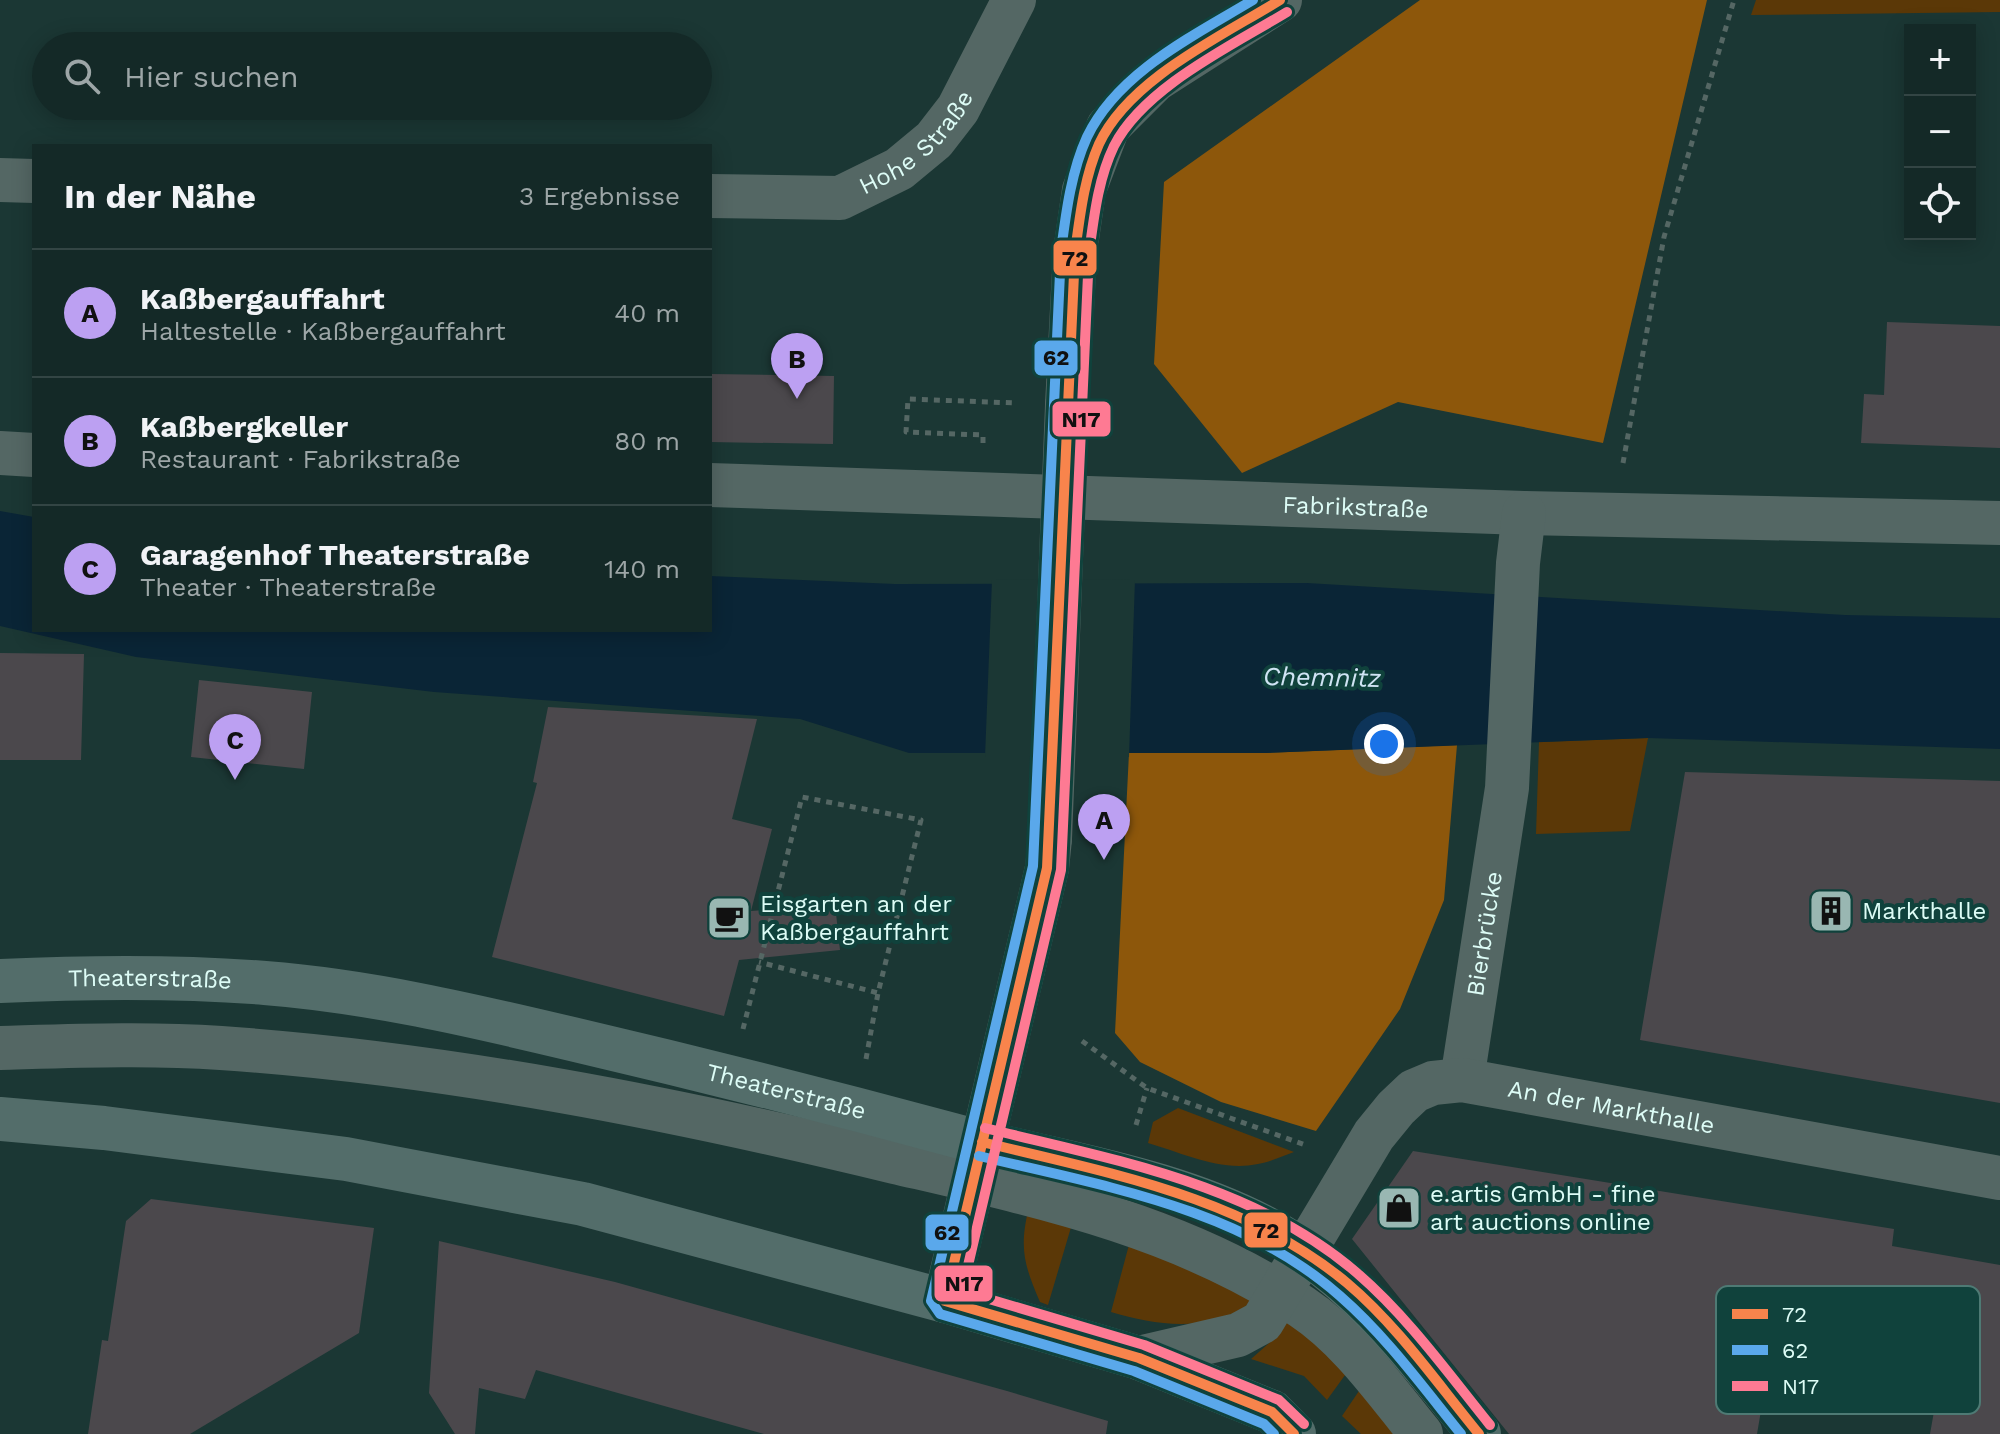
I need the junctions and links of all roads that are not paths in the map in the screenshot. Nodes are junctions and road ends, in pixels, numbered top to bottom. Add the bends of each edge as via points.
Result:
1 (1014, 0) edge
2 (1280, 0) edge
3 (0, 180) edge
4 (32, 181) edge
5 (712, 196) edge
6 (0, 453) edge
7 (32, 455) edge
8 (712, 485) edge
9 (1524, 513) junction
10 (2000, 523) edge
11 (0, 981) edge
12 (0, 1048) edge
13 (1462, 1080) junction
14 (0, 1119) edge
15 (977, 1161) junction
16 (2000, 1178) edge
17 (1303, 1250) junction
18 (1281, 1294) junction
19 (945, 1301) junction
20 (1139, 1358) junction
21 (1294, 1434) edge
22 (1421, 1434) edge
23 (1479, 1434) edge

1 - 5 street, Hohe Straße via 958,109 934,140 899,169 840,198
2 - 15 street, bridge via 1155,80 1108,127 1084,190 1075,252 1047,868
3 - 4 street
6 - 7 street
8 - 9 street, Fabrikstraße
9 - 10 street, Fabrikstraße
9 - 13 street, Bierbrücke via 1507,788
11 - 15 main road, Theaterstraße via 96,977 266,983 468,1014 855,1108
12 - 15 street via 219,1048 447,1071
13 - 16 street, An der Markthalle
13 - 17 street, An der Markthalle via 1414,1091 1374,1135
14 - 19 main road via 346,1159 583,1204
15 - 17 main road, Theaterstraße via 1196,1197
15 - 18 street via 1165,1236
15 - 19 street
17 - 18 street, An der Markthalle
17 - 23 main road, Theaterstraße via 1374,1309
18 - 20 street, An der Markthalle via 1262,1322 1238,1335
18 - 22 street via 1359,1358
19 - 20 main road
20 - 21 main road via 1272,1412

